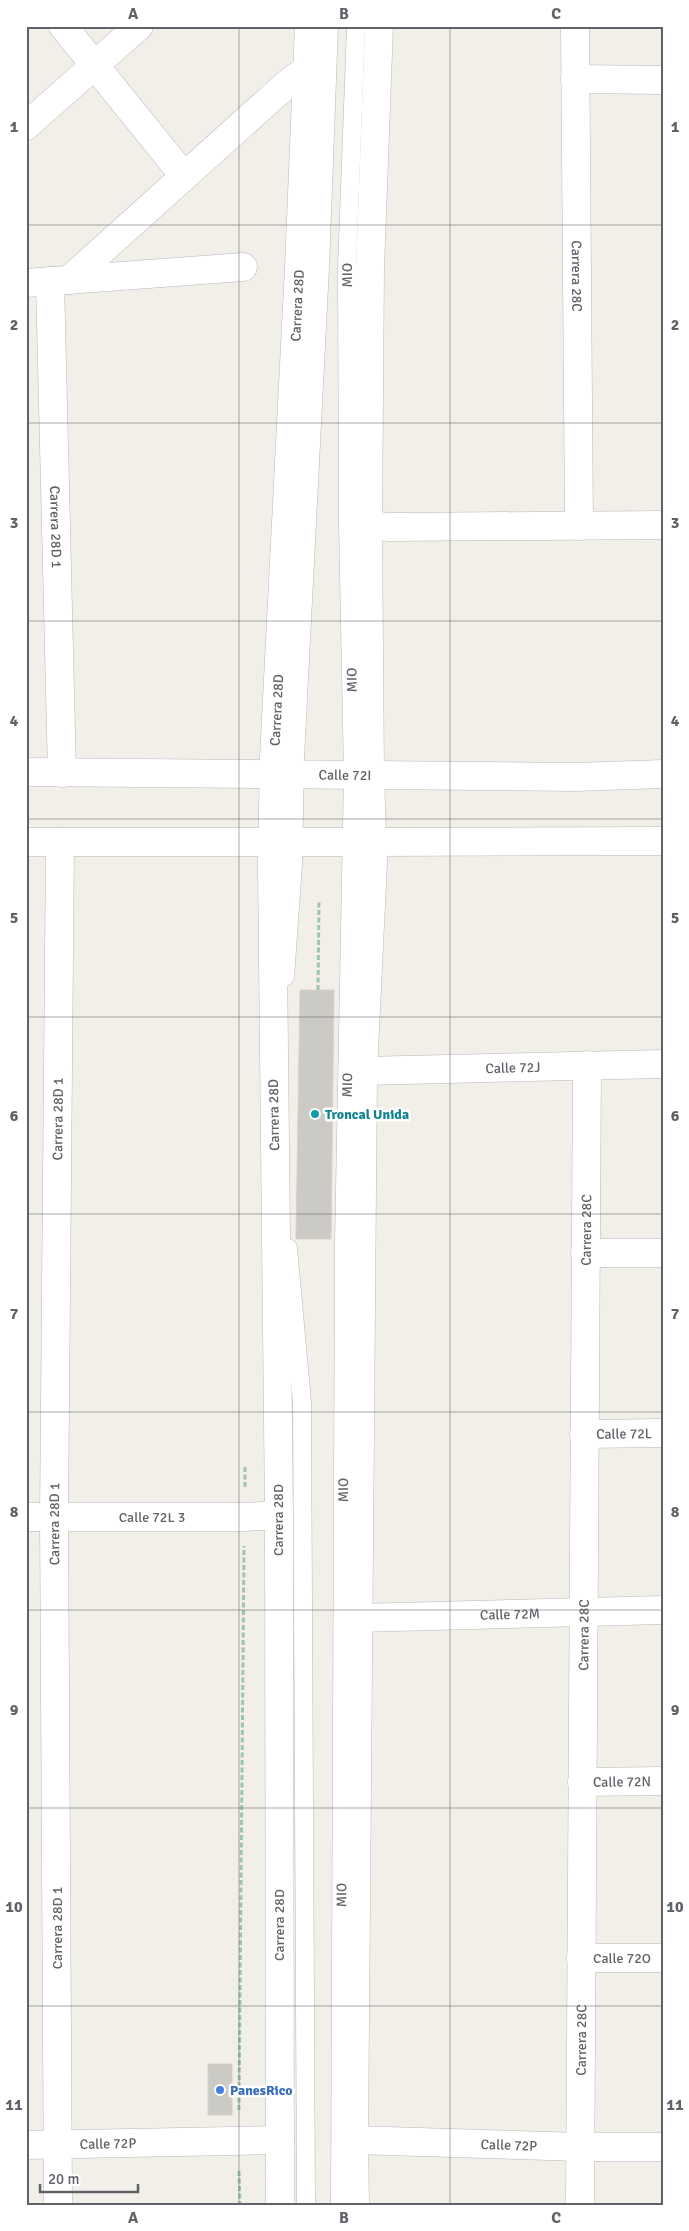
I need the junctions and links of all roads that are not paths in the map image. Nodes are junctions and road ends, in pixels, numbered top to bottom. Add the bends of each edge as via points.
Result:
1 (63, 26) edge
2 (140, 26) edge
3 (309, 26) edge
4 (329, 26) edge
5 (356, 26) edge
6 (379, 26) edge
7 (575, 26) edge
8 (95, 64) junction
9 (307, 69) junction
10 (575, 79) junction
11 (663, 80) edge
12 (26, 126) edge
13 (184, 176) junction
14 (243, 267) dead end
15 (49, 282) edge
16 (663, 524) edge
17 (368, 525) junction
18 (579, 526) junction
19 (26, 772) edge
20 (62, 772) junction
21 (663, 774) edge
22 (284, 775) junction
23 (362, 775) junction
24 (663, 841) edge
25 (26, 842) edge
26 (60, 842) junction
27 (283, 842) junction
28 (362, 842) junction
29 (663, 1064) edge
30 (587, 1065) junction
31 (363, 1071) junction
32 (586, 1253) junction
33 (663, 1253) edge
34 (663, 1433) edge
35 (584, 1434) junction
36 (278, 1515) junction
37 (26, 1517) edge
38 (54, 1517) junction
39 (663, 1610) edge
40 (583, 1611) junction
41 (358, 1618) junction
42 (663, 1781) edge
43 (582, 1782) junction
44 (581, 1958) junction
45 (663, 1958) edge
46 (280, 2140) junction
47 (354, 2140) junction
48 (26, 2145) edge
49 (59, 2146) junction
50 (663, 2146) edge
51 (581, 2147) junction
52 (58, 2205) edge
53 (280, 2205) edge
54 (306, 2205) edge
55 (340, 2205) edge
56 (356, 2205) edge
57 (580, 2205) edge

1 - 8 street
2 - 8 street
3 - 9 street, Carrera 28D
4 - 22 lane, MIO via 319,277
5 - 23 lane, MIO via 347,268 348,523
6 - 17 street via 370,268
7 - 10 street, Carrera 28C
8 - 12 street
8 - 13 street
9 - 13 street
9 - 22 street, Carrera 28D via 285,527
10 - 11 street
10 - 18 street, Carrera 28C
13 - 15 street
14 - 15 street
15 - 20 street, Carrera 28D 1
16 - 18 street
17 - 18 street
17 - 23 street
19 - 20 street, Calle 72I
20 - 22 street, Calle 72I
21 - 23 street, Calle 72I via 574,777
22 - 23 street, Calle 72I
22 - 27 street, Carrera 28D
23 - 28 street
24 - 28 street
25 - 26 street
26 - 27 street
26 - 38 street, Carrera 28D 1
27 - 28 street
27 - 36 street, Carrera 28D
27 - 54 lane via 287,1239 302,1402
28 - 31 street
28 - 55 lane, MIO via 344,1241
29 - 30 street, Calle 72J
30 - 31 street, Calle 72J
30 - 32 street, Carrera 28C
31 - 41 street
32 - 33 street
32 - 35 street, Carrera 28C
34 - 35 street, Calle 72L
35 - 40 street, Carrera 28C
36 - 38 street, Calle 72L 3
36 - 46 street, Carrera 28D
37 - 38 street, Calle 72L 3
38 - 49 street, Carrera 28D 1
39 - 40 street, Calle 72M
40 - 41 street, Calle 72M
40 - 43 street, Carrera 28C
41 - 47 street
42 - 43 street, Calle 72N
43 - 44 street, Carrera 28C
44 - 45 street, Calle 72O
44 - 51 street, Carrera 28C
46 - 49 street, Calle 72P
46 - 53 street, Carrera 28D
47 - 51 street, Calle 72P
47 - 56 street
48 - 49 street, Calle 72P
49 - 52 street, Carrera 28D 1
50 - 51 street, Calle 72P
51 - 57 street, Carrera 28C

